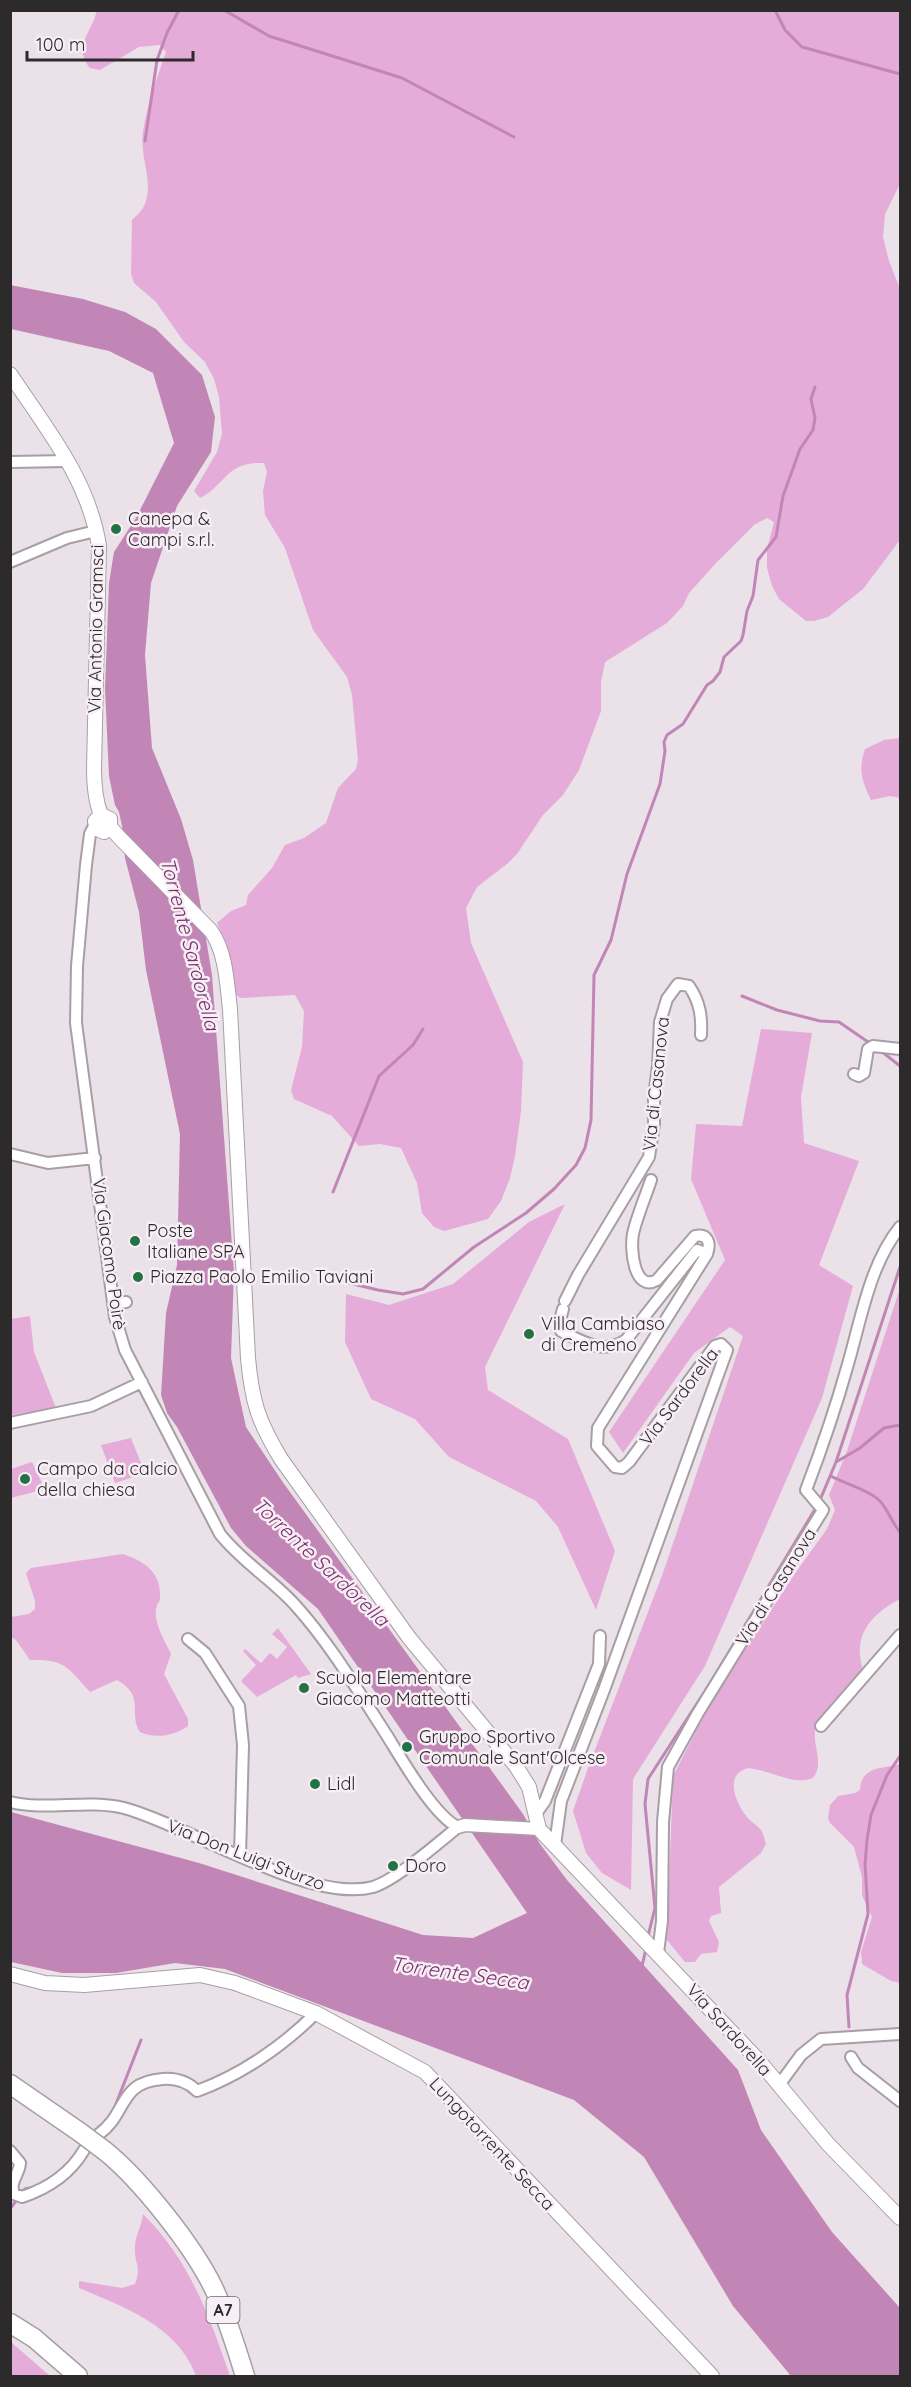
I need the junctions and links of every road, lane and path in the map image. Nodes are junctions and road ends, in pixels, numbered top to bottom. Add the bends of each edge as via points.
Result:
1 (10, 374) edge
2 (67, 460) junction
3 (10, 462) edge
4 (96, 531) junction
5 (10, 562) edge
6 (94, 768) joint
7 (98, 820) junction
8 (700, 1035) dead end
9 (900, 1049) edge
10 (854, 1074) dead end
11 (10, 1154) edge
12 (95, 1158) junction
13 (651, 1180) dead end
14 (900, 1227) edge
15 (707, 1254) junction
16 (126, 1302) dead end
17 (113, 1304) junction
18 (142, 1382) junction
19 (10, 1423) edge
20 (900, 1635) edge
21 (600, 1636) dead end
22 (188, 1639) dead end
23 (821, 1726) dead end
24 (10, 1802) edge
25 (535, 1824) junction
26 (462, 1826) junction
27 (555, 1845) junction
28 (240, 1856) junction
29 (658, 1953) junction
30 (10, 1974) edge
31 (316, 2013) junction
32 (900, 2034) edge
33 (851, 2057) dead end
34 (10, 2084) edge
35 (779, 2085) junction
36 (900, 2101) edge
37 (92, 2142) junction
38 (10, 2151) edge
39 (900, 2218) edge
40 (10, 2323) edge
41 (78, 2376) edge
42 (245, 2376) edge
43 (709, 2376) edge

1 - 2 main road, Via Antonio Gramsci
2 - 3 street
2 - 4 main road, Via Antonio Gramsci via 89,504
4 - 5 street via 67,538
4 - 6 main road, Via Antonio Gramsci via 99,546
6 - 7 main road, Via Giacomo Poirè
7 - 12 street, Via Giacomo Poirè via 90,834 86,865 76,1023
7 - 25 main road via 102,832 115,832 217,940 227,988 251,1392 264,1430 410,1639 516,1766 529,1787
8 - 15 street, Via di Casanova via 702,1017 695,995 689,986 678,984 667,999 660,1022 649,1157 578,1275 564,1305 561,1331 595,1347 619,1344 697,1250
9 - 10 street via 873,1046 868,1049 864,1073
11 - 12 street via 48,1163
12 - 17 street, Via Giacomo Poirè
13 - 15 street via 633,1234 633,1255 640,1279 645,1283 657,1280 698,1235 709,1241
14 - 29 street, Via di Casanova via 873,1278 828,1433 806,1490 823,1510 668,1767 663,1822 663,1921
15 - 27 street, Via Sardorella via 598,1428 597,1446 615,1467 622,1468 715,1346 725,1346 727,1353 561,1801
16 - 17 street
17 - 18 street, Via Giacomo Poirè via 125,1350
18 - 19 street via 91,1406
18 - 26 street, Via Giacomo Poirè via 220,1534 298,1609 444,1818
20 - 23 street
21 - 25 street via 594,1679
22 - 28 street via 205,1653 239,1706 243,1745
24 - 28 street, Via Don Luigi Sturzo via 121,1808
25 - 26 street
25 - 27 main road, Via Sardorella
26 - 28 street, Via Don Luigi Sturzo via 389,1879 361,1889 333,1889
27 - 29 main road, Via Sardorella
29 - 35 main road, Via Sardorella
30 - 31 main road, Lungotorrente Secca via 45,1983 84,1985 200,1976 235,1983
31 - 37 street via 297,2032 223,2081 197,2091 189,2083 170,2078 140,2084
31 - 43 main road, Lungotorrente Secca via 425,2072
32 - 35 street via 820,2040 801,2055
33 - 36 street via 858,2068
34 - 37 highway, A7
35 - 39 main road, Via Sardorella via 828,2144
37 - 38 street via 65,2174 22,2197 14,2194 12,2188 20,2163
37 - 42 highway, A7 via 121,2164 189,2249 221,2304
40 - 41 highway

